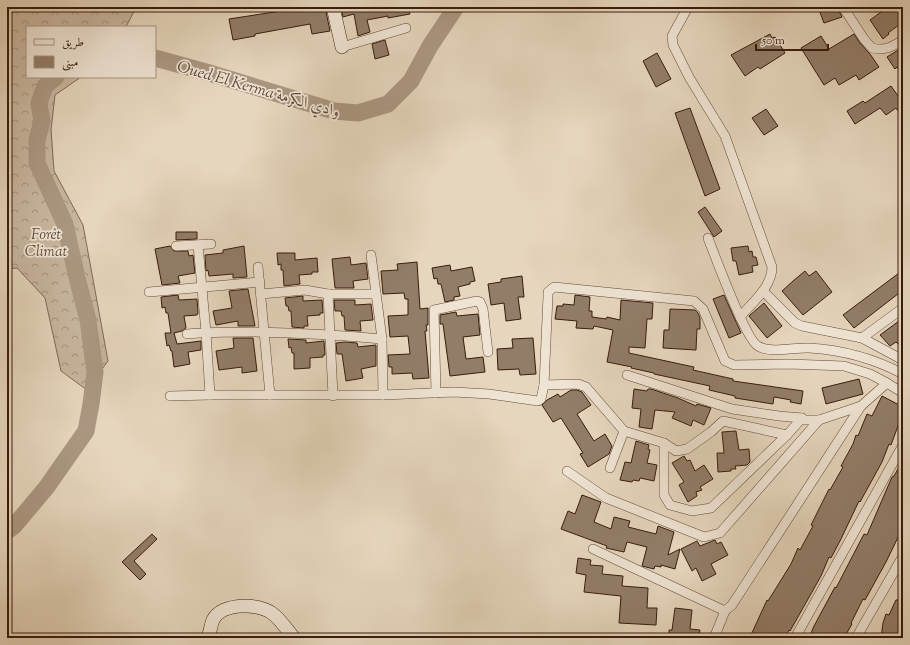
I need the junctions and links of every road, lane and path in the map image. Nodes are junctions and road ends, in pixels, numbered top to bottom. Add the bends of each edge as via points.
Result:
1 (333, 7) edge
2 (688, 7) edge
3 (843, 7) edge
4 (406, 28) dead end
5 (903, 40) edge
6 (342, 47) joint
7 (708, 238) dead end
8 (211, 244) dead end
9 (198, 245) junction
10 (176, 246) dead end
11 (371, 255) dead end
12 (258, 267) dead end
13 (260, 282) junction
14 (202, 287) junction
15 (763, 291) junction
16 (149, 292) dead end
17 (261, 294) junction
18 (328, 294) junction
19 (376, 294) junction
20 (903, 308) edge
21 (740, 316) junction
22 (206, 332) junction
23 (265, 332) junction
24 (186, 334) dead end
25 (330, 334) junction
26 (862, 338) junction
27 (382, 339) junction
28 (488, 352) dead end
29 (903, 360) edge
30 (903, 374) edge
31 (627, 375) dead end
32 (887, 383) junction
33 (544, 385) junction
34 (436, 393) junction
35 (903, 393) edge
36 (210, 395) junction
37 (270, 395) junction
38 (382, 395) junction
39 (170, 396) dead end
40 (333, 396) junction
41 (861, 406) junction
42 (802, 418) junction
43 (819, 420) junction
44 (624, 431) junction
45 (787, 435) junction
46 (664, 443) junction
47 (903, 445) edge
48 (610, 468) dead end
49 (567, 471) dead end
50 (594, 549) dead end
51 (903, 556) edge
52 (725, 611) junction
53 (208, 638) edge
54 (294, 638) edge
55 (714, 638) edge
56 (795, 638) edge
57 (856, 638) edge

1 - 6 street
2 - 15 street via 672,36 673,45 725,136 772,267 772,273
3 - 5 street via 872,48 885,50
4 - 6 street
7 - 21 street
8 - 9 street
9 - 10 street
9 - 14 street
11 - 19 street
12 - 13 street
13 - 14 street
13 - 17 street
14 - 16 street
14 - 22 street
15 - 21 street
15 - 26 street via 802,326
17 - 18 street via 305,290
17 - 23 street
18 - 19 street
18 - 25 street
19 - 27 street
20 - 26 street
21 - 30 street via 757,346 767,349 809,348 855,355
22 - 23 street
22 - 24 street
22 - 36 street
23 - 25 street
23 - 37 street
25 - 27 street
25 - 40 street
26 - 29 street
27 - 38 street
28 - 34 street via 480,302 434,310
31 - 42 street via 732,409
32 - 33 street via 870,374 844,366 729,364 725,361 703,309 694,301 554,287 548,292
32 - 35 street
32 - 41 street
33 - 34 street via 541,399 538,401 489,394
33 - 44 street via 578,384 586,387
34 - 38 street
36 - 37 street
36 - 39 street
37 - 40 street
38 - 40 street
41 - 43 street
41 - 52 street via 732,605
42 - 43 street
42 - 45 street
43 - 49 street via 720,533 704,537 606,498
44 - 46 street
44 - 48 street
45 - 46 street via 723,421 687,450 676,451
45 - 46 street via 711,508 692,511 670,505 664,495
47 - 56 street
50 - 52 street
51 - 57 street
52 - 55 street
53 - 54 street via 214,619 225,609 240,606 259,607 273,613

